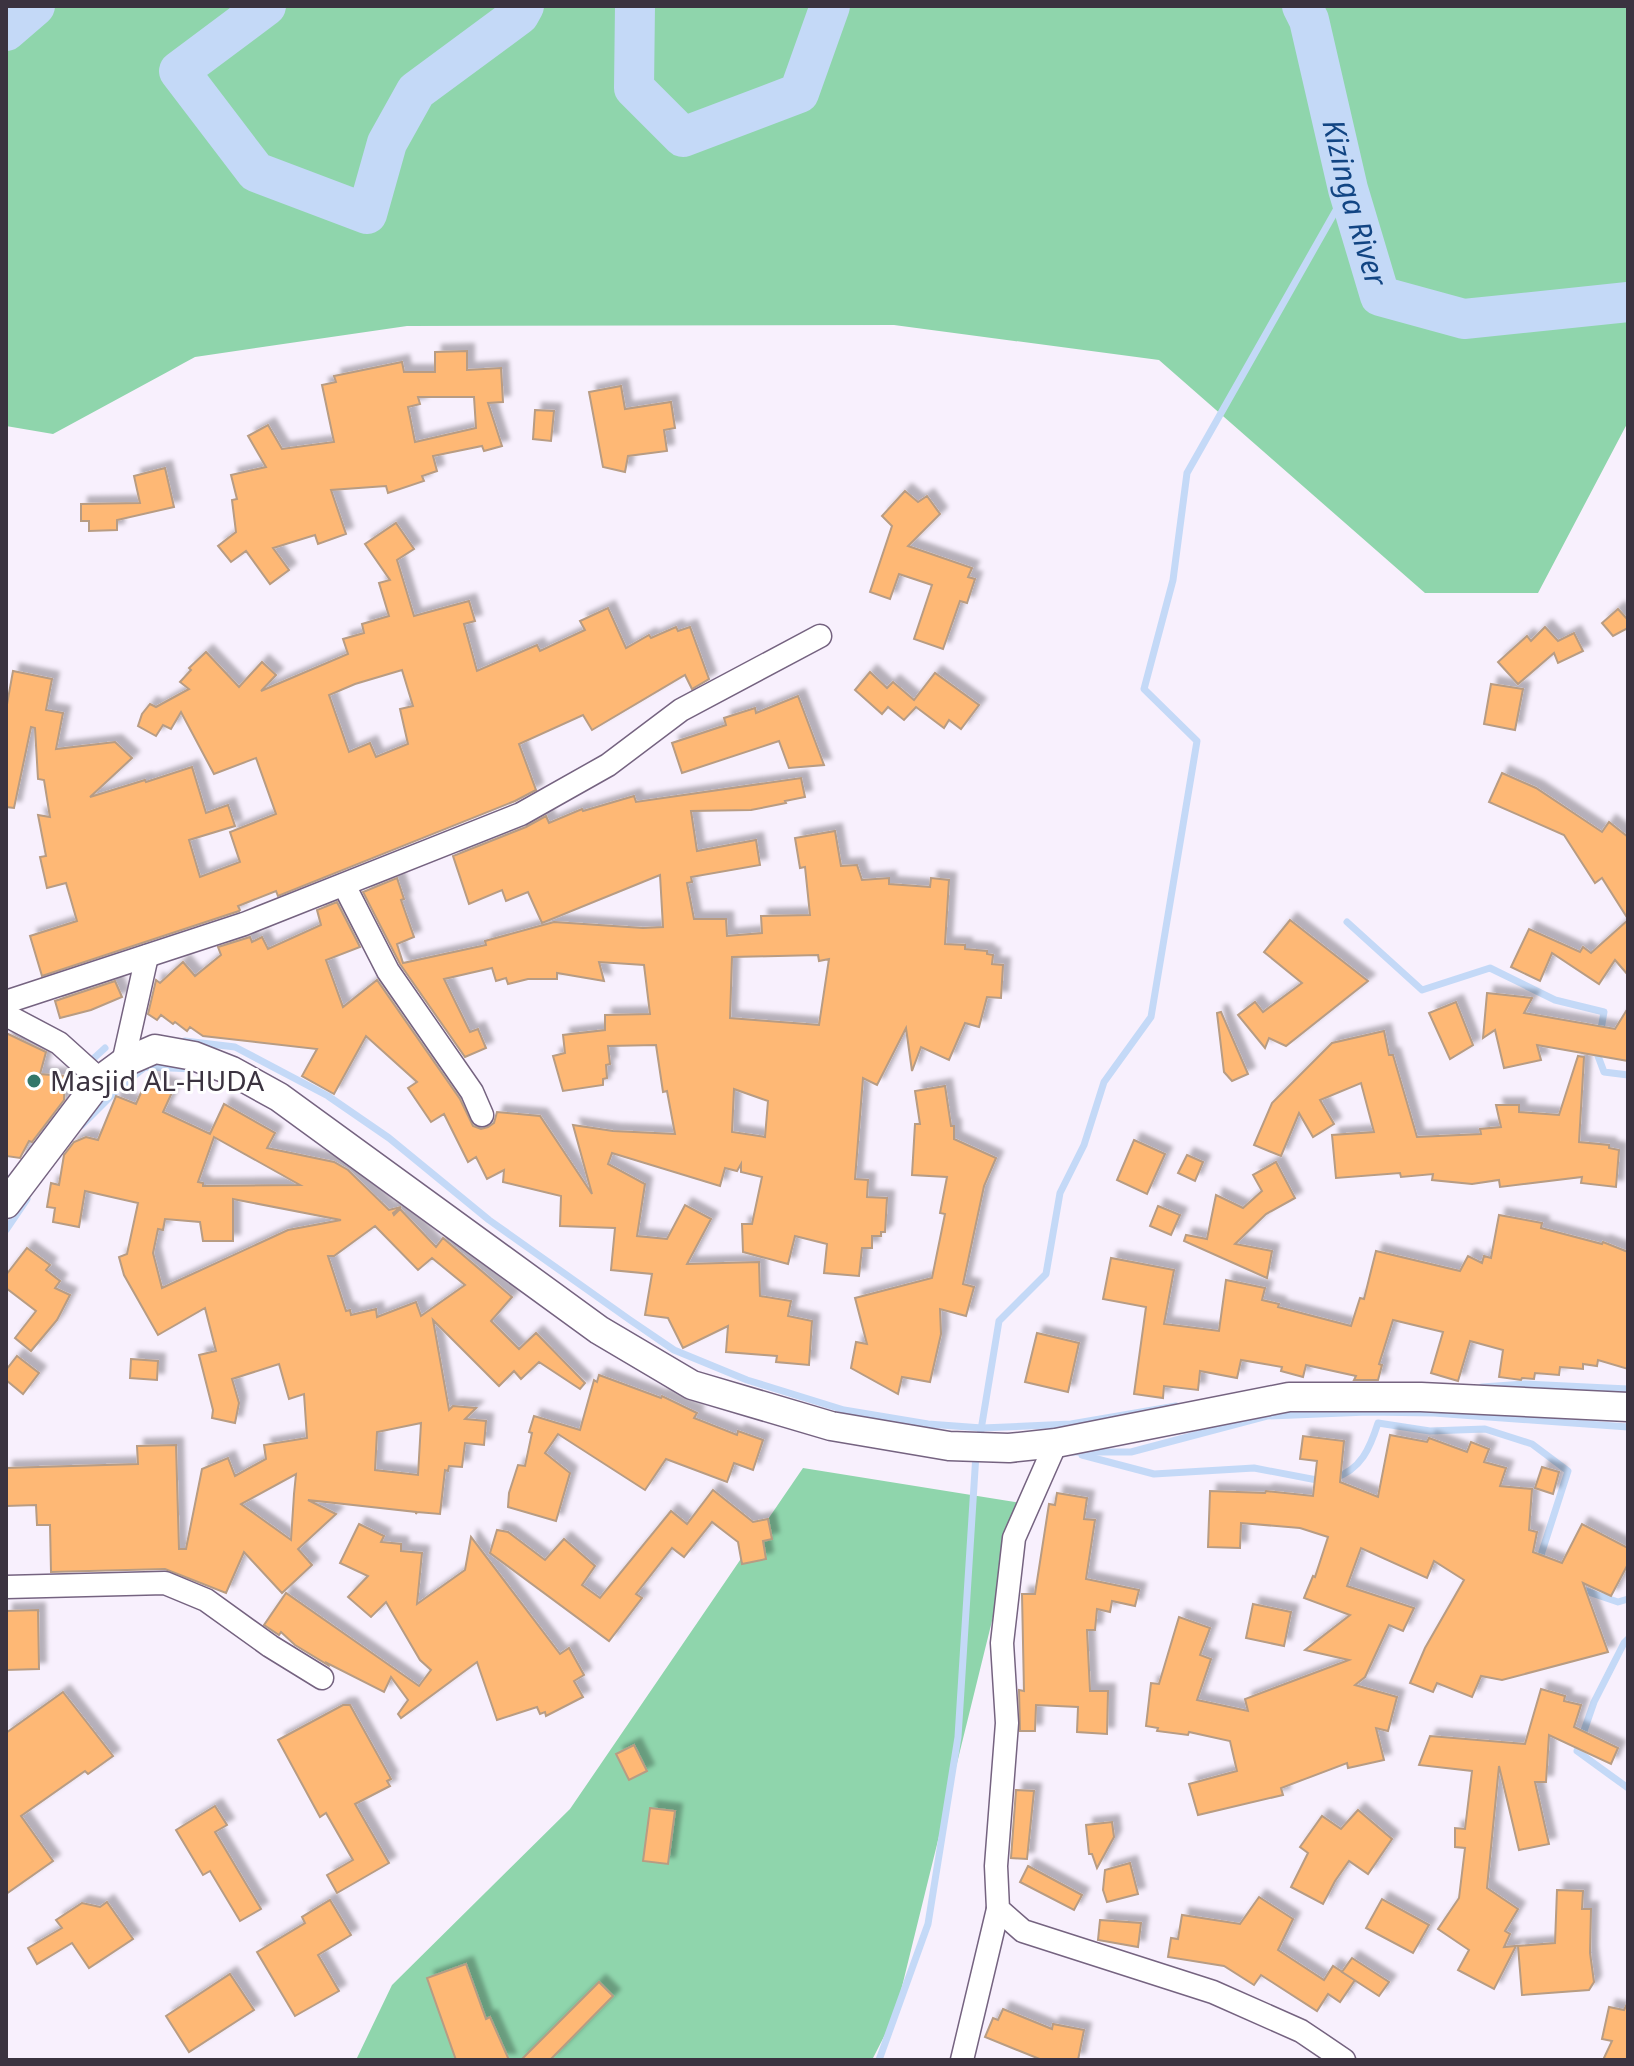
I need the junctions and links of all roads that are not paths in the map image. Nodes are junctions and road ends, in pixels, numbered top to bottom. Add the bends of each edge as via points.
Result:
1 (820, 636) dead end
2 (344, 885) junction
3 (147, 956) junction
4 (6, 1002) edge
5 (6, 1015) edge
6 (123, 1063) junction
7 (100, 1080) junction
8 (482, 1115) dead end
9 (6, 1204) edge
10 (1628, 1407) edge
11 (1056, 1443) junction
12 (6, 1587) edge
13 (322, 1678) dead end
14 (998, 1909) junction
15 (962, 2060) edge
16 (1344, 2060) edge

1 - 2 street via 681,710 608,765 521,814
2 - 3 street
2 - 8 street via 388,971 472,1092
3 - 4 street
3 - 6 street
5 - 7 street via 59,1043
6 - 7 street
6 - 11 street via 155,1049 176,1051 232,1071 279,1097 599,1330 692,1385 831,1426 949,1446
7 - 9 street
10 - 11 street via 1289,1397
11 - 14 street via 1014,1538 1002,1643 1007,1723 996,1866
12 - 13 street via 165,1583 206,1600
14 - 15 street
14 - 16 street via 1023,1931 1213,1992 1301,2031

